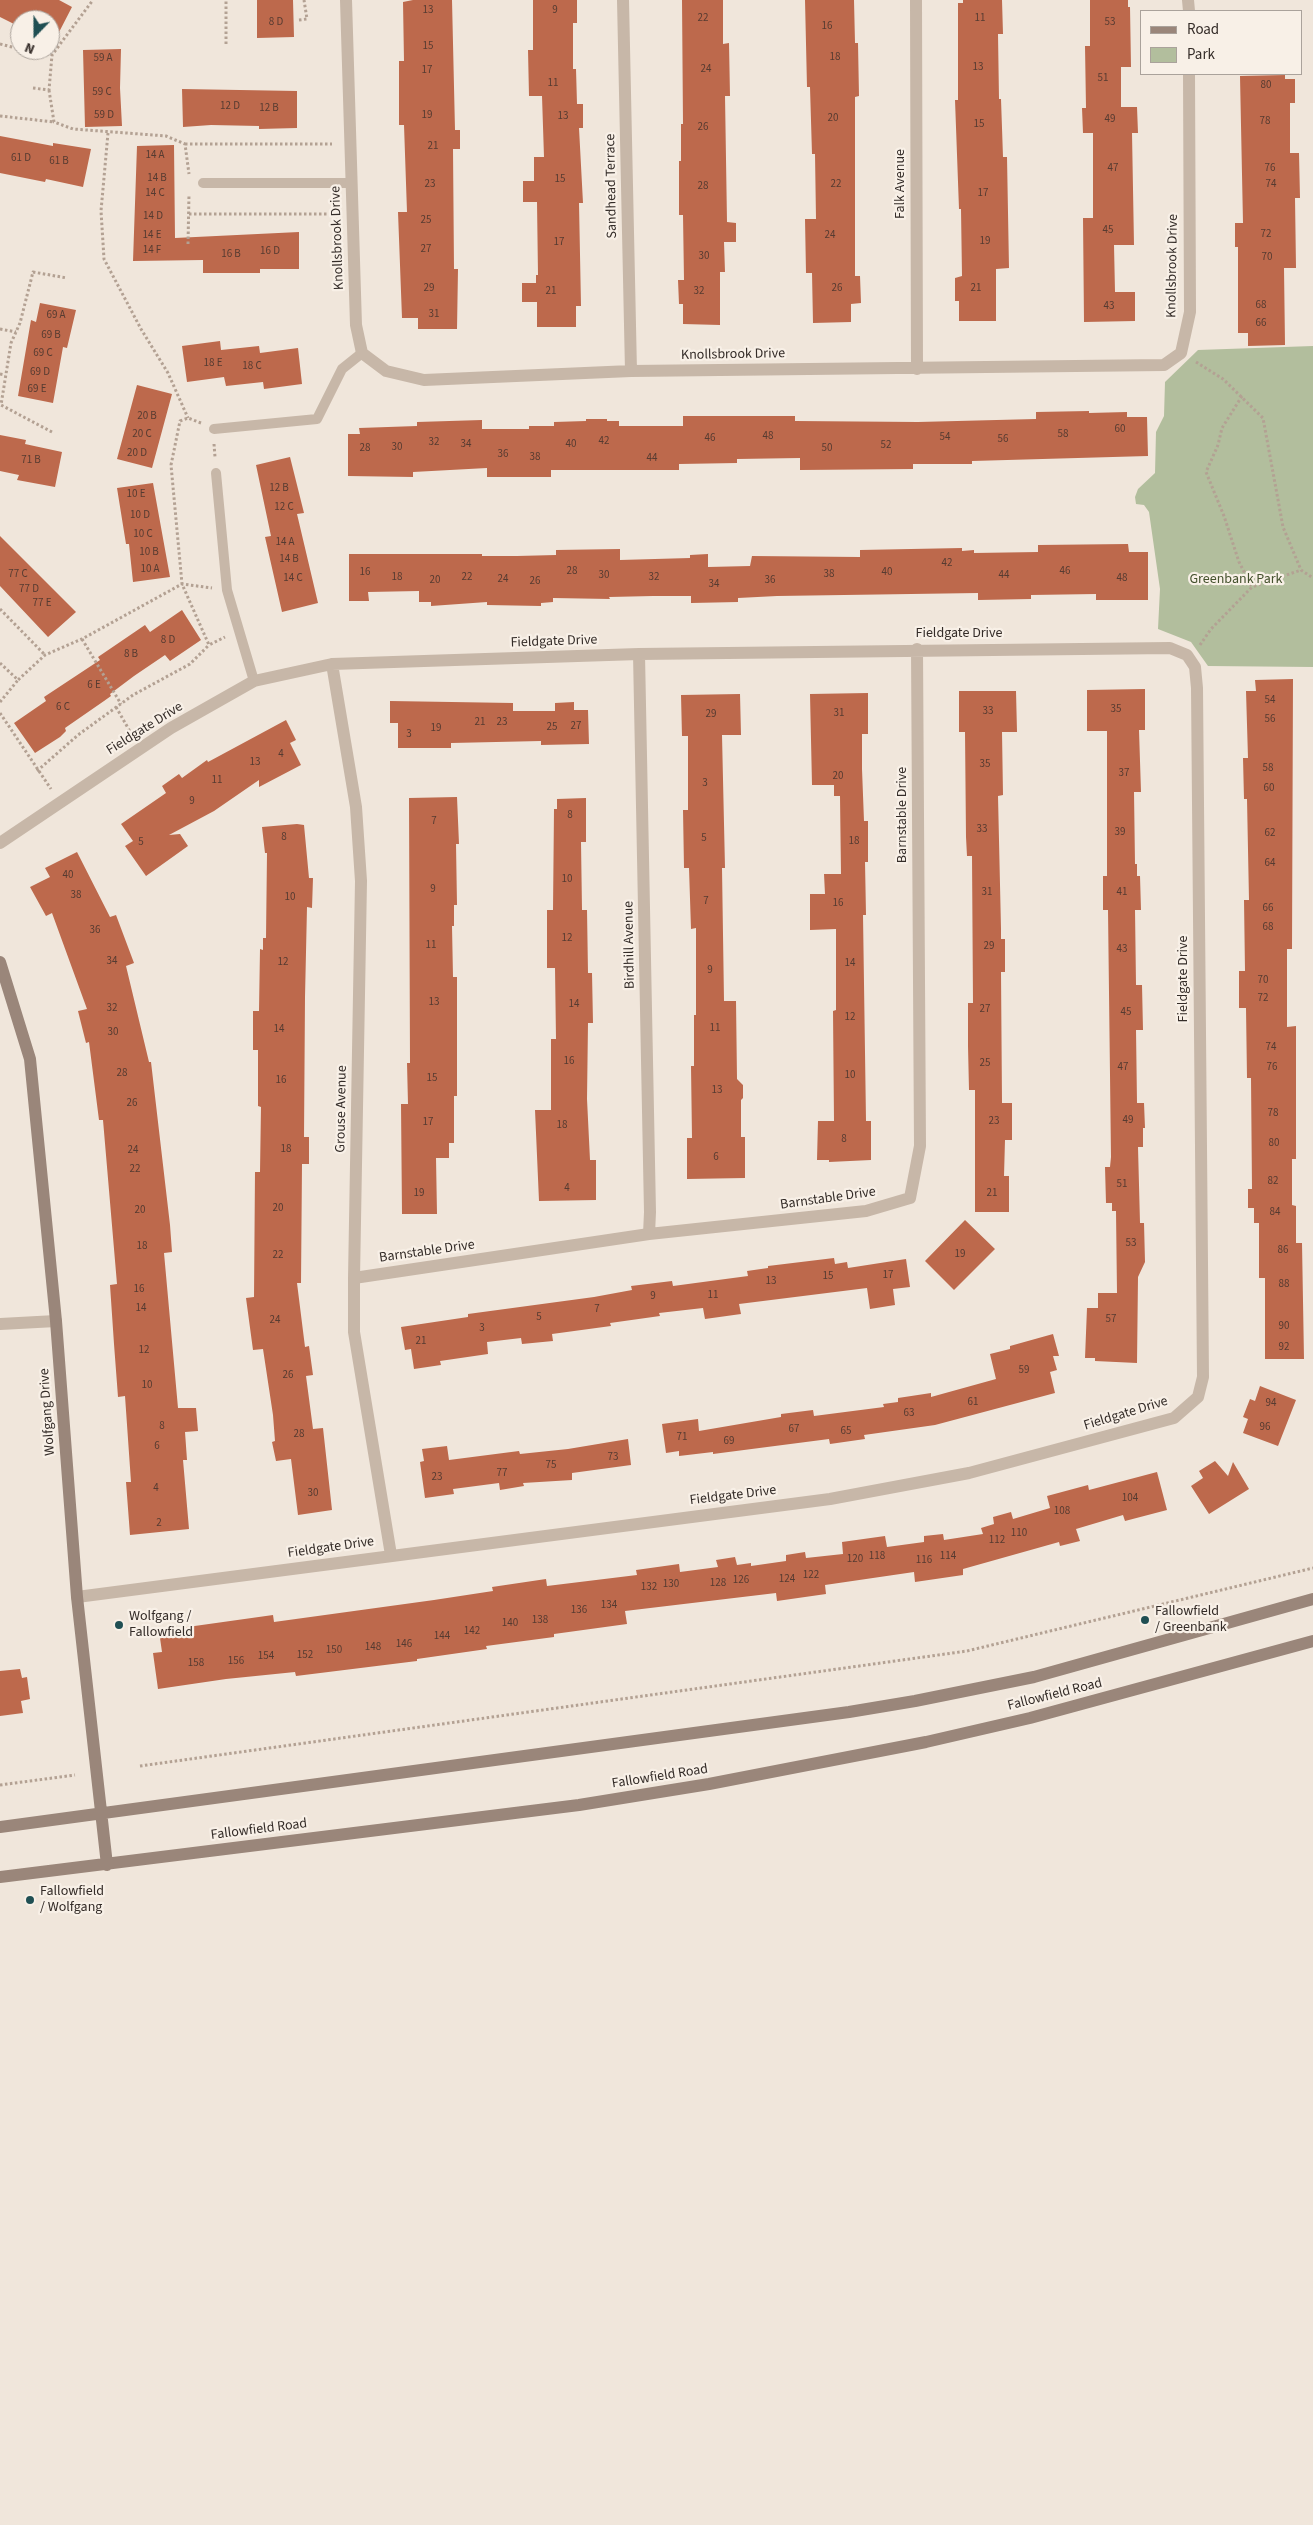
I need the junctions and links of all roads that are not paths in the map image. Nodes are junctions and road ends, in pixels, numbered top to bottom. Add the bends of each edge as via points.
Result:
1 (346, 0) edge
2 (623, 0) edge
3 (916, 0) edge
4 (1189, 75) edge
5 (203, 183) road end
6 (352, 183) junction
7 (362, 353) junction
8 (917, 368) junction
9 (632, 372) junction
10 (214, 429) road end
11 (216, 473) road end
12 (918, 649) junction
13 (639, 654) junction
14 (332, 664) junction
15 (254, 682) junction
16 (0, 843) edge
17 (0, 962) edge
18 (649, 1234) junction
19 (354, 1278) junction
20 (56, 1321) junction
21 (0, 1324) edge
22 (391, 1555) junction
23 (77, 1597) junction
24 (1313, 1599) edge
25 (1313, 1641) edge
26 (102, 1814) junction
27 (0, 1827) edge
28 (107, 1865) junction
29 (0, 1877) edge

1 - 6 street, Knollsbrook Drive
2 - 9 street, Sandhead Terrace
3 - 8 street, Falk Avenue
4 - 8 street, Knollsbrook Drive via 1190,312 1181,353 1164,365 1133,367
5 - 6 lane
6 - 7 street, Knollsbrook Drive via 356,325
7 - 9 street, Knollsbrook Drive via 386,372 424,380
7 - 10 lane via 342,370 317,419
8 - 9 street, Knollsbrook Drive
11 - 15 lane via 227,590
12 - 13 street, Fieldgate Drive
12 - 18 street, Barnstable Drive via 920,1146 910,1198 866,1211
12 - 22 street, Fieldgate Drive via 1170,648 1187,656 1195,667 1202,1367 1198,1397 1174,1418 970,1473 830,1499
13 - 14 street, Fieldgate Drive
13 - 18 street, Birdhill Avenue
14 - 15 street, Fieldgate Drive
14 - 19 street, Grouse Avenue via 356,807 361,880
15 - 16 street, Fieldgate Drive via 171,728
17 - 20 main road, Wolfgang Drive via 30,1059
18 - 19 street, Barnstable Drive
19 - 22 street, Grouse Avenue via 354,1332
20 - 21 street
20 - 23 main road, Wolfgang Drive
22 - 23 street, Fieldgate Drive
23 - 26 main road, Wolfgang Drive
24 - 26 main road, Fallowfield Road via 1034,1677 915,1701
25 - 28 main road, Fallowfield Road via 1002,1724 708,1784 588,1804
26 - 27 main road, Fallowfield Road
26 - 28 main road, Wolfgang Drive
28 - 29 main road, Fallowfield Road

